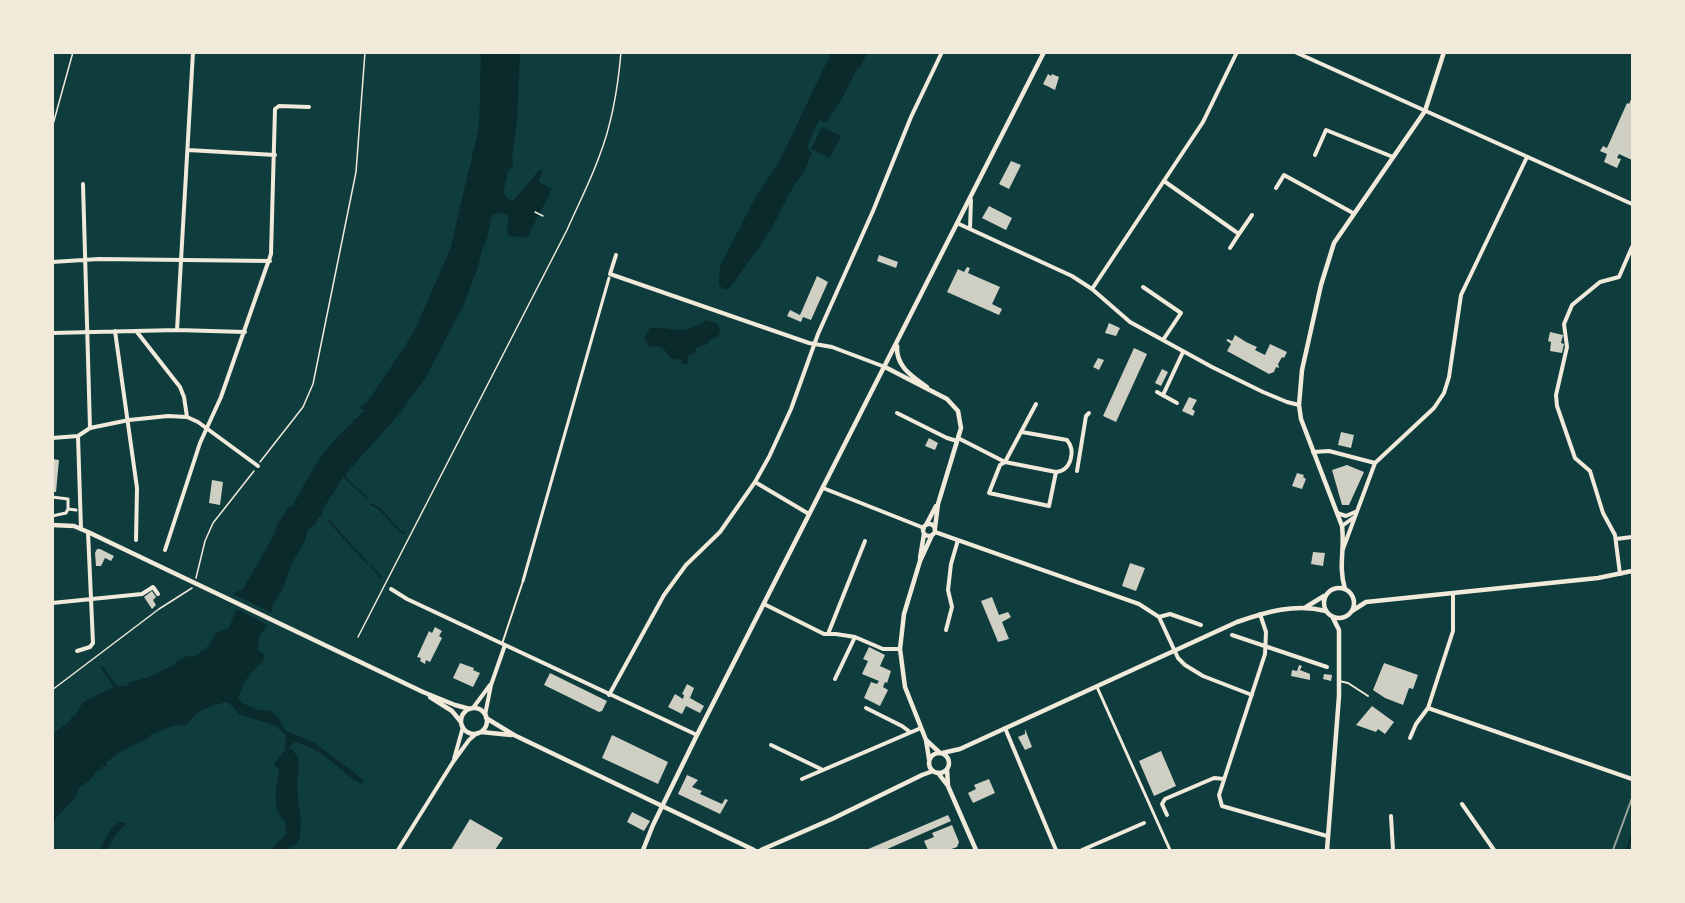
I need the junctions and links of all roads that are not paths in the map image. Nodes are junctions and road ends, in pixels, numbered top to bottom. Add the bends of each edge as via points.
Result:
1 (193, 52) edge
2 (1044, 52) edge
3 (1237, 52) edge
4 (1295, 52) edge
5 (1444, 52) edge
6 (940, 53) edge
7 (309, 107) dead end
8 (1425, 111) junction
9 (188, 150) junction
10 (274, 155) junction
11 (1315, 155) dead end
12 (1393, 157) junction
13 (1527, 157) junction
14 (1164, 181) junction
15 (83, 184) dead end
16 (1276, 188) dead end
17 (970, 200) junction
18 (1632, 204) edge
19 (1353, 213) junction
20 (1252, 215) dead end
21 (958, 224) junction
22 (970, 229) junction
23 (1239, 234) junction
24 (1632, 247) edge
25 (1230, 248) dead end
26 (616, 255) dead end
27 (84, 260) junction
28 (182, 260) junction
29 (270, 261) junction
30 (52, 262) edge
31 (610, 276) junction
32 (1143, 287) dead end
33 (1092, 289) junction
34 (177, 330) junction
35 (115, 331) junction
36 (137, 331) junction
37 (86, 332) junction
38 (245, 332) junction
39 (52, 333) edge
40 (1163, 340) junction
41 (815, 343) junction
42 (897, 343) junction
43 (1184, 352) junction
44 (885, 367) junction
45 (1158, 392) dead end
46 (937, 394) junction
47 (1163, 395) junction
48 (1177, 403) dead end
49 (1036, 404) dead end
50 (1299, 405) junction
51 (897, 413) dead end
52 (1089, 413) dead end
53 (187, 417) junction
54 (129, 420) junction
55 (90, 428) junction
56 (207, 429) junction
57 (1022, 432) junction
58 (78, 436) junction
59 (52, 438) edge
60 (958, 439) junction
61 (1313, 452) junction
62 (1005, 462) junction
63 (1375, 463) junction
64 (258, 466) road end
65 (1077, 471) dead end
66 (1056, 472) junction
67 (755, 482) junction
68 (823, 488) junction
69 (52, 497) edge
70 (938, 504) junction
71 (68, 510) junction
72 (76, 510) dead end
73 (1356, 512) junction
74 (1337, 513) junction
75 (809, 514) junction
76 (52, 516) edge
77 (1354, 518) junction
78 (52, 525) edge
79 (1342, 526) junction
80 (81, 529) junction
81 (925, 529) junction
82 (88, 532) junction
83 (934, 532) junction
84 (1632, 537) edge
85 (1616, 539) junction
86 (136, 540) dead end
87 (958, 540) junction
88 (865, 541) dead end
89 (1343, 549) junction
90 (165, 550) dead end
91 (920, 561) junction
92 (1632, 571) edge
93 (1620, 574) junction
94 (1341, 575) junction
95 (523, 581) joint
96 (1334, 588) junction
97 (391, 589) dead end
98 (1345, 589) junction
99 (1453, 593) junction
100 (158, 594) dead end
101 (1326, 594) junction
102 (1352, 595) junction
103 (91, 599) junction
104 (1366, 602) junction
105 (52, 603) edge
106 (764, 604) junction
107 (1306, 607) junction
108 (1326, 611) junction
109 (1350, 613) junction
110 (1260, 614) junction
111 (1332, 616) junction
112 (1159, 617) junction
113 (1201, 625) dead end
114 (946, 630) dead end
115 (1339, 630) junction
116 (826, 634) junction
117 (1232, 635) dead end
118 (855, 637) junction
119 (503, 644) junction
120 (1266, 647) junction
121 (900, 648) junction
122 (1175, 650) junction
123 (77, 651) dead end
124 (1327, 667) dead end
125 (835, 680) dead end
126 (1339, 681) junction
127 (491, 685) junction
128 (1097, 687) junction
129 (423, 692) junction
130 (609, 695) junction
131 (1252, 695) junction
132 (1368, 696) dead end
133 (472, 708) junction
134 (866, 708) dead end
135 (1428, 708) junction
136 (486, 717) junction
137 (462, 725) junction
138 (921, 728) junction
139 (1004, 728) junction
140 (910, 732) junction
141 (479, 733) junction
142 (514, 735) junction
143 (698, 735) junction
144 (1410, 738) dead end
145 (926, 740) junction
146 (771, 745) dead end
147 (960, 749) junction
148 (941, 753) junction
149 (929, 759) junction
150 (949, 761) junction
151 (453, 762) junction
152 (947, 769) junction
153 (822, 770) junction
154 (935, 772) junction
155 (801, 778) dead end
156 (1224, 779) junction
157 (1632, 779) edge
158 (948, 786) junction
159 (1462, 804) dead end
160 (663, 806) junction
161 (1167, 815) dead end
162 (1391, 816) dead end
163 (1144, 823) dead end
164 (1327, 836) junction
165 (398, 850) edge
166 (643, 850) edge
167 (753, 850) edge
168 (760, 850) edge
169 (976, 850) edge
170 (1056, 850) edge
171 (1082, 850) edge
172 (1170, 850) edge
173 (1327, 850) edge
174 (1393, 850) edge
175 (1494, 850) edge

1 - 9 street
2 - 17 street
3 - 14 street via 1203,122
4 - 8 street
5 - 8 street
6 - 41 street
7 - 10 street via 276,108
8 - 12 street
8 - 13 street
9 - 10 street
9 - 28 street
10 - 29 street
11 - 12 street via 1326,130
12 - 19 street
13 - 18 street
13 - 63 street via 1461,295 1444,393 1434,408
14 - 23 street
14 - 33 street
15 - 27 street
16 - 19 street via 1284,175
17 - 21 street
17 - 22 street
19 - 50 street via 1327,262 1302,370
20 - 23 street
21 - 22 street
21 - 42 street
22 - 33 street
23 - 25 street
24 - 85 street via 1618,277 1600,282 1572,305 1564,324 1567,347 1556,395 1575,458 1590,471
26 - 31 street
27 - 28 street
27 - 30 street
27 - 37 street
28 - 29 street
28 - 34 street
29 - 38 street
31 - 41 street
31 - 95 street
32 - 40 street via 1181,313
33 - 40 street via 1130,322
34 - 36 street
34 - 38 street
35 - 36 street
35 - 37 street
35 - 54 street
36 - 53 street via 176,380
37 - 39 street
37 - 55 street
38 - 56 street
40 - 43 street
41 - 44 street
41 - 67 street via 780,436
42 - 44 street
42 - 46 street via 897,357 903,368
43 - 47 street
43 - 50 street via 1263,392
44 - 46 street
44 - 68 street
45 - 47 street
46 - 60 street via 958,411
47 - 48 street
49 - 57 street
50 - 61 street
51 - 60 street via 947,438
52 - 65 street
53 - 54 street
53 - 56 street
54 - 55 street
54 - 86 street via 137,488
55 - 58 street
56 - 64 street
56 - 90 street
57 - 62 street
57 - 66 street via 1069,442 1070,464
58 - 59 street
58 - 80 street
60 - 62 street
60 - 70 street
61 - 63 street via 1329,451
61 - 74 street
62 - 66 street
62 - 66 street via 1000,465 989,493 1049,506
63 - 73 street
67 - 75 street
67 - 130 street via 720,532 686,565 664,595
68 - 75 street
68 - 81 street
69 - 71 street via 68,498
70 - 81 street
70 - 83 street
71 - 72 street
71 - 76 street
73 - 74 street via 1346,516
73 - 77 street
74 - 79 street
75 - 106 street
77 - 79 street
77 - 89 street
78 - 80 street
79 - 89 street
80 - 82 street
81 - 83 street via 928,536
81 - 83 street via 931,525
81 - 91 street
82 - 103 street
82 - 129 street
83 - 87 street
83 - 91 street
84 - 85 street
85 - 93 street
87 - 112 street via 1114,593
87 - 114 street via 951,564 948,590 952,607
88 - 116 street
89 - 94 street
91 - 121 street via 904,614
92 - 93 street
93 - 99 street
94 - 96 street
94 - 98 street
95 - 119 lane
96 - 98 street
96 - 101 street
97 - 119 street
98 - 102 street
99 - 104 street
99 - 135 street via 1453,631
100 - 103 street via 153,587 142,594
101 - 107 street
101 - 108 street
102 - 104 street
102 - 109 street
103 - 105 street
103 - 123 street via 93,645
104 - 109 street
106 - 116 street
106 - 143 street
107 - 108 street
107 - 110 street
108 - 111 street
109 - 111 street via 1340,618
109 - 115 street
110 - 120 street
110 - 122 street
111 - 115 street
112 - 113 street via 1170,614
112 - 122 street
115 - 126 street
116 - 118 street
117 - 120 street
118 - 121 street via 884,649
118 - 125 street
119 - 127 street
119 - 130 street
120 - 124 street
120 - 131 street
121 - 138 street via 905,687
122 - 128 street
122 - 131 street via 1180,662 1197,673
126 - 132 lane
126 - 164 street
127 - 133 street
127 - 136 street
128 - 139 street
128 - 172 street
129 - 133 street
129 - 137 street via 452,711
130 - 143 street
131 - 156 street
133 - 136 street
133 - 137 street via 463,714
134 - 140 street
135 - 144 street
135 - 157 street
136 - 141 street via 485,728
136 - 142 street
137 - 141 street via 469,733
137 - 151 street
138 - 140 street
138 - 145 street
139 - 147 street
139 - 170 street
140 - 153 street
141 - 142 street
141 - 151 street
142 - 160 street
143 - 160 street
145 - 148 street
145 - 149 street
146 - 153 street
147 - 148 street
147 - 150 street
148 - 149 street
148 - 150 street
149 - 154 street via 929,767
150 - 152 street
151 - 165 street
152 - 154 street
152 - 158 street
153 - 155 street
154 - 158 street
154 - 168 street
156 - 161 street via 1214,778 1164,799
156 - 164 street via 1219,795 1222,806
158 - 169 street
159 - 175 street
160 - 166 street
160 - 167 street
162 - 174 street
163 - 171 street
164 - 173 street

